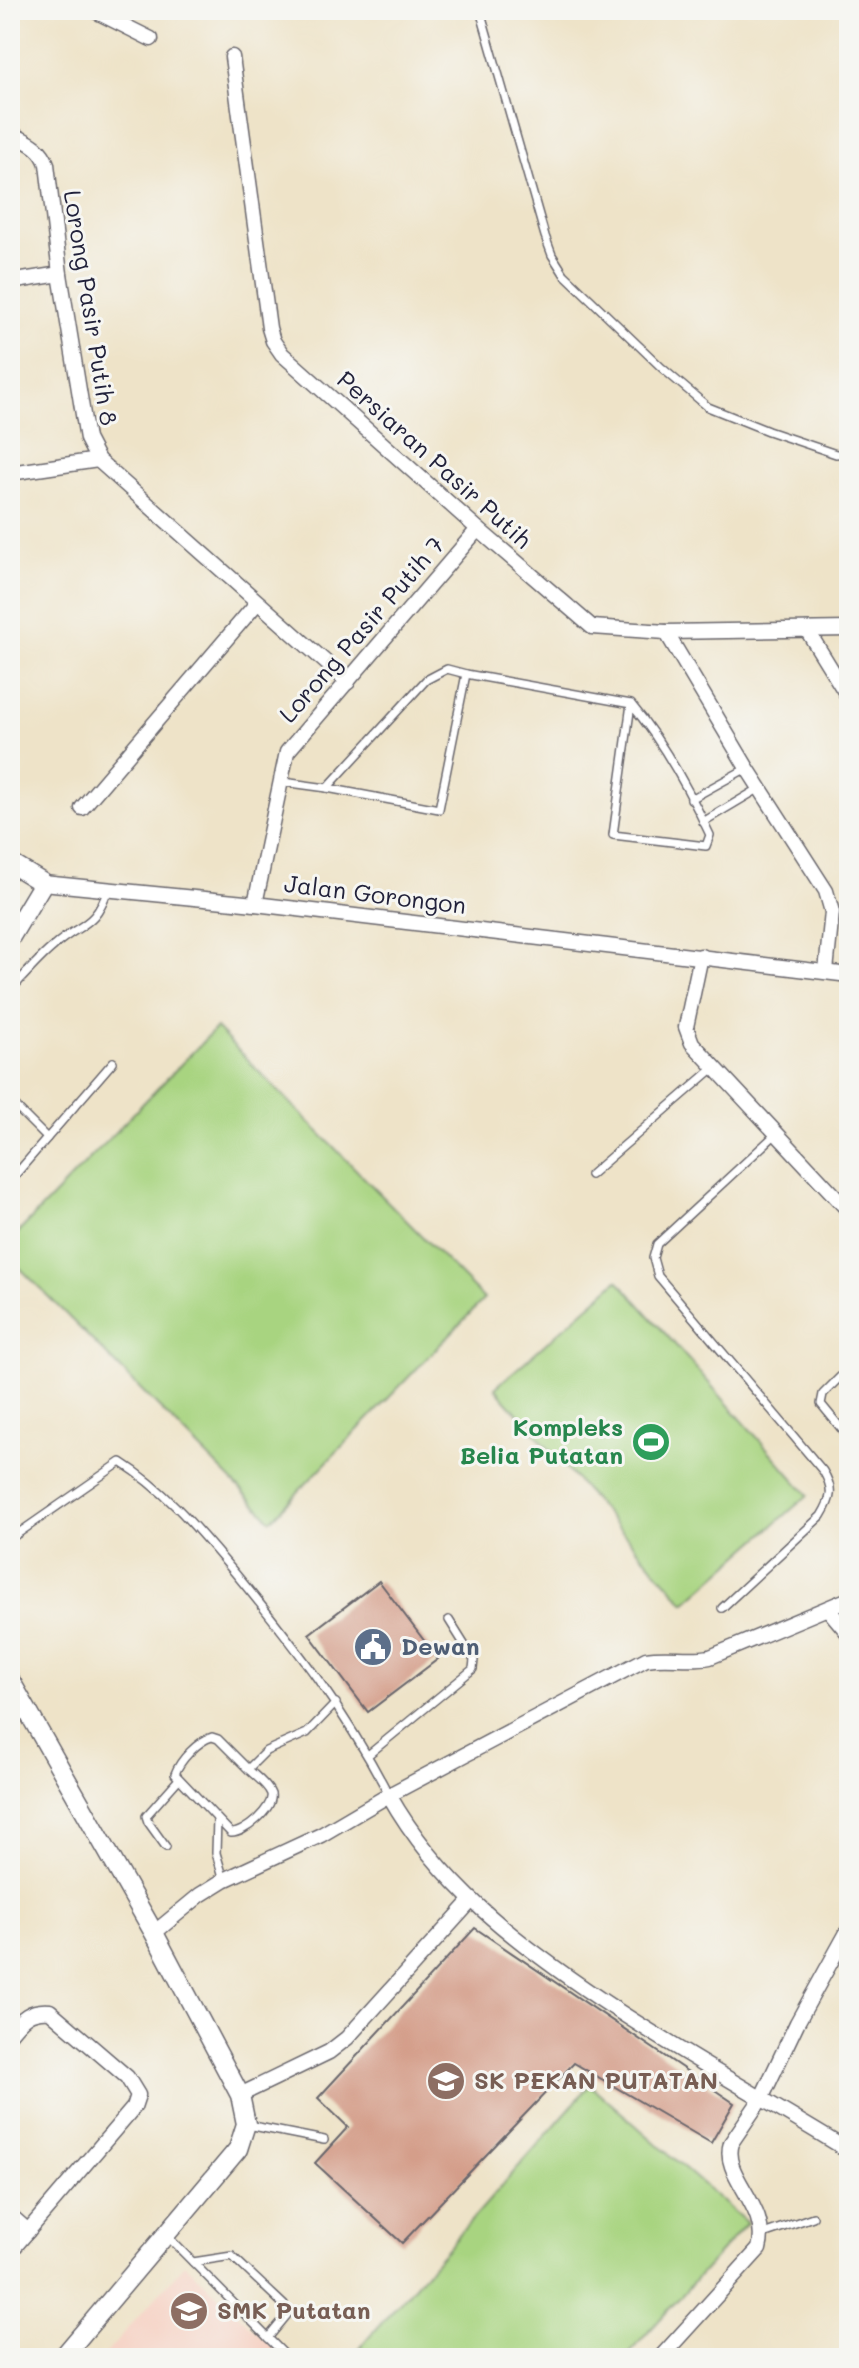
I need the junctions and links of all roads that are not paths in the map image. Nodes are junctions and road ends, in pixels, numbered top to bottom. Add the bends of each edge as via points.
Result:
1 (93, 10) edge
2 (480, 10) edge
3 (151, 39) dead end
4 (232, 57) dead end
5 (10, 133) edge
6 (60, 274) junction
7 (10, 282) edge
8 (849, 453) edge
9 (98, 460) junction
10 (10, 473) edge
11 (478, 529) junction
12 (257, 603) junction
13 (849, 629) edge
14 (807, 630) junction
15 (666, 632) junction
16 (466, 674) junction
17 (348, 682) junction
18 (849, 698) edge
19 (631, 704) junction
20 (747, 768) junction
21 (283, 782) junction
22 (327, 788) junction
23 (760, 788) junction
24 (691, 799) junction
25 (82, 808) dead end
26 (703, 822) junction
27 (10, 863) edge
28 (43, 883) junction
29 (108, 889) junction
30 (255, 904) junction
31 (10, 938) edge
32 (701, 956) junction
33 (826, 971) junction
34 (849, 975) edge
35 (10, 991) edge
36 (113, 1062) dead end
37 (715, 1067) junction
38 (10, 1101) edge
39 (777, 1133) junction
40 (47, 1138) junction
41 (590, 1175) dead end
42 (10, 1181) edge
43 (849, 1211) edge
44 (849, 1368) edge
45 (849, 1438) edge
46 (10, 1539) edge
47 (849, 1599) edge
48 (722, 1608) dead end
49 (828, 1609) junction
50 (449, 1620) dead end
51 (849, 1634) edge
52 (10, 1680) edge
53 (336, 1703) junction
54 (368, 1755) junction
55 (248, 1769) junction
56 (178, 1780) junction
57 (389, 1795) junction
58 (217, 1819) junction
59 (166, 1847) dead end
60 (224, 1880) junction
61 (471, 1901) junction
62 (849, 1930) edge
63 (154, 1933) junction
64 (10, 2033) edge
65 (240, 2095) junction
66 (761, 2099) junction
67 (246, 2124) junction
68 (324, 2140) dead end
69 (849, 2151) edge
70 (10, 2215) edge
71 (813, 2217) dead end
72 (28, 2231) junction
73 (763, 2234) junction
74 (166, 2235) junction
75 (10, 2252) edge
76 (193, 2262) junction
77 (268, 2338) junction
78 (62, 2358) edge
79 (288, 2358) edge
80 (660, 2358) edge

1 - 3 street
2 - 8 lane via 545,236 564,274 708,407 836,454
4 - 11 street, Persiaran Pasir Putih via 273,341
5 - 6 street, Lorong Pasir Putih 8 via 44,154
6 - 7 street
6 - 9 street, Lorong Pasir Putih 8 via 87,439
9 - 10 street
9 - 12 street, Lorong Pasir Putih 8
11 - 15 street, Persiaran Pasir Putih via 592,627
11 - 17 street, Lorong Pasir Putih 7
12 - 17 street, Lorong Pasir Putih 8
12 - 25 street
13 - 14 street, Persiaran Pasir Putih
14 - 15 street, Persiaran Pasir Putih
14 - 18 street
15 - 20 street
16 - 19 lane
16 - 22 lane via 447,669 426,680
16 - 22 lane via 439,809
17 - 21 street, Lorong Pasir Putih 7 via 287,752
19 - 24 lane
19 - 26 lane via 613,835 706,846 710,835
20 - 23 street
20 - 24 lane
21 - 22 lane
21 - 30 street, Lorong Pasir Putih 7
23 - 26 lane
23 - 33 street via 826,891 832,912
24 - 26 lane
27 - 28 street
28 - 29 street, Jalan Gorongon
28 - 31 street
29 - 30 street, Jalan Gorongon
29 - 35 lane via 88,924 55,944
30 - 32 street, Jalan Gorongon
32 - 33 street, Jalan Gorongon
32 - 37 street via 686,1027 692,1043
33 - 34 street, Jalan Gorongon
36 - 40 lane
37 - 39 street
37 - 41 lane
38 - 40 lane
39 - 43 street
39 - 48 lane via 657,1244 653,1258 658,1276 832,1487 821,1516
40 - 42 lane
44 - 45 lane via 823,1394 821,1404
46 - 53 lane via 121,1462 185,1515
47 - 49 street
49 - 51 street
49 - 57 street via 710,1657 646,1659
50 - 54 lane via 474,1660 473,1669
52 - 63 street
53 - 54 lane
53 - 55 lane via 307,1733 266,1751
54 - 57 lane
55 - 56 lane via 212,1737 177,1767
55 - 58 lane via 269,1791 270,1804 237,1834
56 - 58 lane
56 - 59 lane via 146,1816
57 - 60 street via 321,1835
57 - 61 street via 408,1829
58 - 60 lane via 216,1853
60 - 63 street
61 - 65 street via 347,2038
61 - 66 street via 535,1955
62 - 66 street
63 - 65 street
64 - 72 street via 24,2016 50,2011 127,2077 138,2095 134,2107
65 - 67 street
66 - 69 street
66 - 73 street via 728,2152
67 - 68 lane
67 - 74 street via 238,2149
70 - 72 street
71 - 73 lane
72 - 75 street
73 - 80 street via 759,2249
74 - 76 lane
74 - 78 street
76 - 77 lane
76 - 77 lane via 232,2256 284,2305 287,2315
77 - 79 lane

